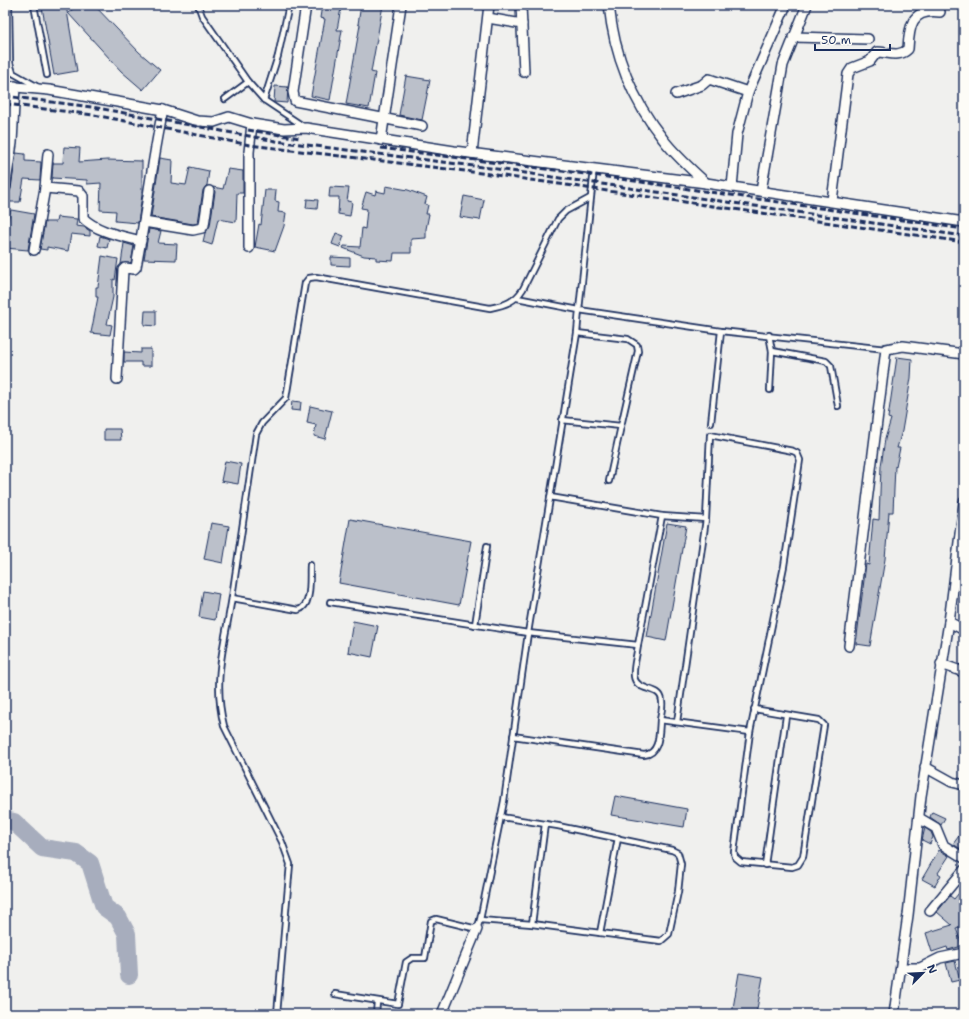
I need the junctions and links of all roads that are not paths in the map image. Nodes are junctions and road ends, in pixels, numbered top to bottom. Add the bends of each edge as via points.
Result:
1 (9, 5) edge
2 (34, 5) edge
3 (198, 5) edge
4 (289, 5) edge
5 (306, 5) edge
6 (401, 5) edge
7 (489, 5) edge
8 (521, 5) edge
9 (609, 5) edge
10 (786, 5) edge
11 (807, 5) edge
12 (940, 12) dead end
13 (488, 18) junction
14 (522, 24) junction
15 (793, 37) junction
16 (868, 39) dead end
17 (8, 63) edge
18 (524, 72) dead end
19 (47, 75) dead end
20 (248, 82) junction
21 (5, 86) edge
22 (15, 86) junction
23 (41, 89) junction
24 (748, 92) junction
25 (676, 94) dead end
26 (225, 99) dead end
27 (264, 100) junction
28 (163, 110) junction
29 (384, 119) junction
30 (252, 124) junction
31 (422, 126) dead end
32 (306, 128) junction
33 (381, 140) junction
34 (8, 151) edge
35 (472, 153) junction
36 (48, 154) dead end
37 (594, 168) junction
38 (706, 183) junction
39 (732, 187) junction
40 (5, 188) edge
41 (45, 188) junction
42 (209, 191) dead end
43 (761, 191) junction
44 (590, 198) junction
45 (832, 201) junction
46 (144, 222) junction
47 (964, 222) edge
48 (141, 241) junction
49 (249, 248) dead end
50 (34, 250) dead end
51 (517, 298) junction
52 (579, 310) junction
53 (721, 331) junction
54 (577, 333) junction
55 (770, 335) junction
56 (886, 349) junction
57 (772, 351) junction
58 (964, 354) edge
59 (117, 379) dead end
60 (770, 390) dead end
61 (838, 406) dead end
62 (562, 420) junction
63 (711, 422) dead end
64 (621, 426) junction
65 (609, 481) dead end
66 (550, 497) junction
67 (964, 502) edge
68 (662, 516) junction
69 (706, 519) junction
70 (487, 546) dead end
71 (310, 564) dead end
72 (960, 573) edge
73 (232, 598) junction
74 (330, 602) dead end
75 (949, 622) junction
76 (475, 625) junction
77 (964, 630) edge
78 (528, 633) junction
79 (638, 645) junction
80 (849, 646) dead end
81 (941, 664) junction
82 (964, 672) edge
83 (754, 709) junction
84 (786, 716) junction
85 (660, 720) junction
86 (677, 722) junction
87 (750, 732) junction
88 (513, 736) junction
89 (925, 767) junction
90 (964, 785) edge
91 (501, 817) junction
92 (919, 818) junction
93 (545, 824) junction
94 (618, 838) junction
95 (964, 858) edge
96 (765, 865) junction
97 (964, 870) edge
98 (930, 911) dead end
99 (480, 920) junction
100 (532, 924) junction
101 (477, 929) junction
102 (600, 933) junction
103 (964, 953) edge
104 (902, 968) junction
105 (335, 994) dead end
106 (377, 1002) junction
107 (277, 1014) edge
108 (376, 1014) edge
109 (442, 1014) edge
110 (894, 1014) edge

1 - 17 lane
2 - 19 lane
3 - 20 lane via 202,16
4 - 27 lane via 278,56
5 - 29 street via 293,92 295,101
6 - 29 street
7 - 13 street
8 - 14 street
9 - 38 street via 614,39 623,69 641,106 663,140
10 - 24 street
11 - 15 street
12 - 45 street via 924,12 917,16 910,25 908,49 905,52 877,52 870,60 852,68 848,74
13 - 14 street
13 - 35 street
14 - 18 street
15 - 16 street
15 - 43 street via 783,65
17 - 23 lane via 13,73
20 - 26 lane
20 - 27 lane
21 - 22 street
22 - 23 street
22 - 34 street
23 - 28 street
24 - 25 street via 709,79
24 - 39 street via 737,134
27 - 32 lane
28 - 30 street via 197,121 214,122 229,117
28 - 46 street via 153,156
29 - 31 street
29 - 33 street
30 - 32 street via 284,129
30 - 49 street via 249,152
32 - 33 street
33 - 35 street
34 - 40 street
35 - 37 street
36 - 41 street
37 - 38 street
37 - 44 lane
38 - 39 street
39 - 43 street
41 - 48 street via 79,191 82,196 83,218 86,222 103,230
41 - 50 street
42 - 46 street via 202,228 194,230
43 - 45 street
44 - 51 lane via 566,211 558,219 524,290
44 - 52 lane
45 - 47 street
46 - 48 street
48 - 59 street via 136,267 123,270
51 - 52 lane
51 - 73 lane via 504,306 490,308 325,278 309,278 305,283 286,398 262,423 256,434
52 - 53 lane
52 - 54 lane
53 - 55 lane
53 - 63 lane
54 - 62 lane
54 - 64 lane via 628,339 637,345
55 - 56 lane
55 - 57 lane
56 - 58 street via 903,346
56 - 80 street
57 - 60 lane
57 - 61 lane via 826,361 831,366
62 - 64 lane
62 - 66 lane
64 - 65 lane
66 - 68 lane
66 - 78 lane
67 - 72 street
68 - 69 lane
68 - 79 lane
69 - 83 lane via 710,435 793,451 799,456 784,566
69 - 86 lane
70 - 76 lane
71 - 73 lane via 308,599 303,609
72 - 75 street
73 - 107 lane via 218,676 219,707 224,726 282,842 290,864
74 - 76 lane
75 - 77 street
75 - 81 street
76 - 78 lane
78 - 79 lane
78 - 88 lane
79 - 85 lane via 634,676 639,686 660,695
81 - 82 street
81 - 89 street
83 - 84 lane
83 - 87 lane
84 - 96 lane
84 - 96 lane via 819,720 824,729 804,857 798,865 792,867
85 - 86 lane
85 - 88 lane via 656,748 649,755
86 - 87 lane
87 - 96 lane via 734,852 735,857 741,862
88 - 91 lane
89 - 90 street via 952,782
89 - 92 street
91 - 93 lane
91 - 99 lane
92 - 95 street via 938,831 943,845
92 - 104 street
93 - 94 lane
93 - 100 lane
94 - 102 lane
94 - 102 lane via 672,850 678,854 681,864 678,892 666,939 655,941
97 - 98 street
99 - 100 lane
99 - 101 lane
100 - 102 lane
101 - 106 lane via 432,920 425,958 412,958 406,962 400,1003
101 - 109 street
103 - 104 street via 940,958 920,968
104 - 110 street
105 - 106 lane
106 - 108 lane

